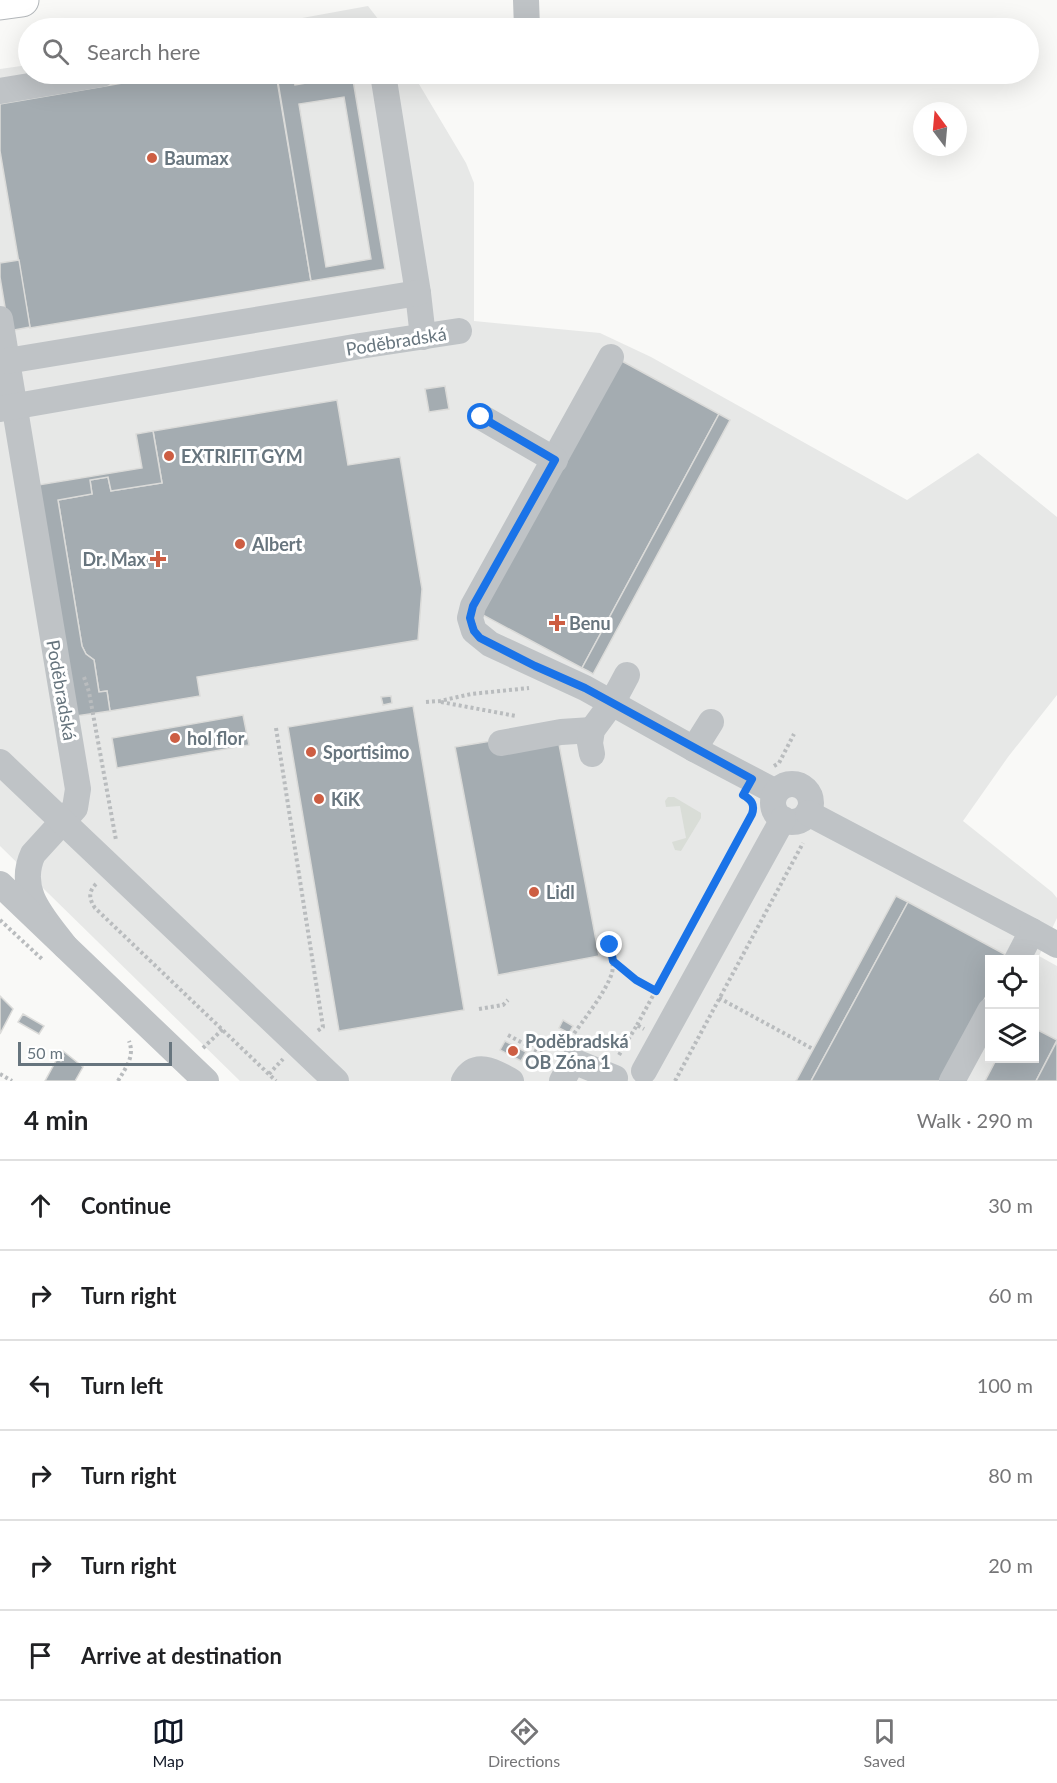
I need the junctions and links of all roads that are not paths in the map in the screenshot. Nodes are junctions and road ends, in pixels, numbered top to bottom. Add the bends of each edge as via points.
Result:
1 (22, 0) edge
2 (526, 0) edge
3 (0, 3) edge
4 (527, 18) edge
5 (42, 84) edge
6 (385, 84) edge
7 (0, 91) edge
8 (418, 293) junction
9 (0, 319) edge
10 (459, 331) dead end
11 (423, 337) junction
12 (612, 357) dead end
13 (7, 361) junction
14 (7, 408) edge
15 (481, 417) dead end
16 (555, 460) junction
17 (627, 675) dead end
18 (612, 703) junction
19 (711, 722) dead end
20 (501, 743) dead end
21 (694, 749) junction
22 (0, 762) edge
23 (776, 792) junction
24 (808, 813) junction
25 (783, 819) junction
26 (63, 822) junction
27 (0, 884) edge
28 (1032, 931) junction
29 (1057, 945) edge
30 (1020, 955) edge
31 (57, 956) junction
32 (985, 1020) edge
33 (566, 1075) edge
34 (649, 1076) edge
35 (615, 1080) edge
36 (206, 1081) edge
37 (336, 1081) edge
38 (464, 1081) edge
39 (511, 1081) edge
40 (952, 1081) edge

1 - 3 main road
2 - 4 street
5 - 7 street
6 - 8 street
8 - 11 street
8 - 13 street
9 - 13 street
10 - 11 street, Poděbradská
11 - 14 street, Poděbradská
12 - 16 street
13 - 14 street
14 - 26 street, Poděbradská via 22,453 78,789 75,808
15 - 16 street
16 - 18 street via 473,606 470,618 480,638
17 - 18 street
18 - 20 street via 592,742 561,732
18 - 21 street
19 - 21 street
21 - 23 street
22 - 26 street
23 - 24 street via 785,785 801,786 809,795
23 - 25 street via 773,804
24 - 25 street via 794,822
24 - 28 street
25 - 34 street
26 - 31 street, Poděbradská via 33,854 27,872 34,903
26 - 37 street
27 - 31 street, Poděbradská
28 - 29 street
28 - 30 street
31 - 36 street, Poděbradská
32 - 40 street
33 - 35 street via 573,1061
34 - 35 street via 632,1069
38 - 39 street via 471,1072 483,1069

